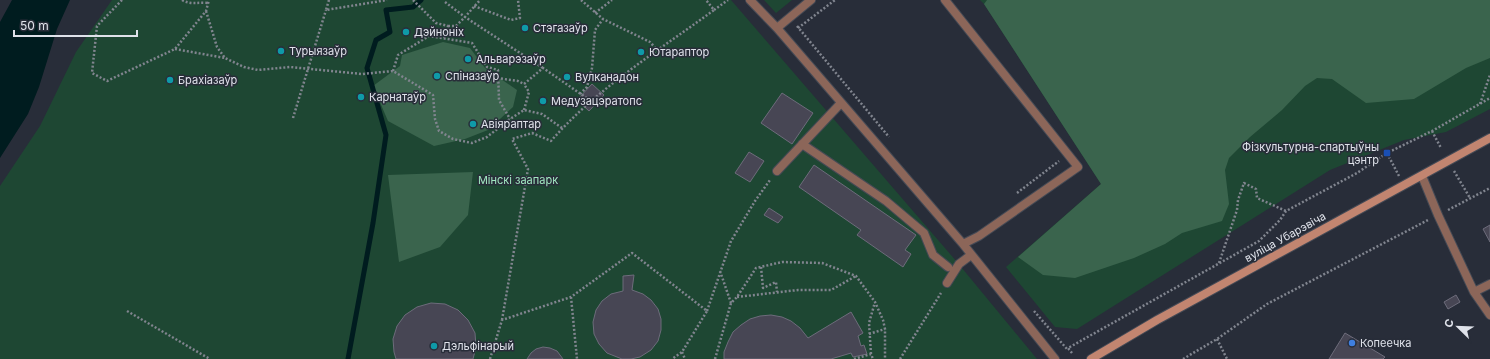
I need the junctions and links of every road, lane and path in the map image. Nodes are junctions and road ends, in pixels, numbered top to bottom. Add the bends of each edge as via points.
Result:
1 (122, 0) edge
2 (182, 0) edge
3 (329, 0) edge
4 (387, 0) edge
5 (413, 0) edge
6 (480, 0) edge
7 (518, 0) edge
8 (581, 0) edge
9 (612, 0) edge
10 (706, 0) edge
11 (728, 0) edge
12 (750, 0) edge
13 (811, 0) edge
14 (835, 0) edge
15 (945, 0) edge
16 (208, 1) edge
17 (445, 2) dead end
18 (474, 6) junction
19 (326, 10) junction
20 (714, 10) junction
21 (206, 11) junction
22 (595, 13) junction
23 (465, 17) junction
24 (603, 20) junction
25 (448, 26) junction
26 (777, 28) junction
27 (798, 28) dead end
28 (444, 38) junction
29 (175, 49) junction
30 (658, 51) junction
31 (225, 58) junction
32 (308, 68) junction
33 (543, 68) junction
34 (393, 71) junction
35 (1490, 75) edge
36 (497, 78) junction
37 (524, 84) junction
38 (580, 94) junction
39 (1490, 98) edge
40 (591, 101) junction
41 (841, 103) junction
42 (1480, 104) junction
43 (524, 110) junction
44 (293, 118) dead end
45 (510, 119) junction
46 (562, 128) junction
47 (1432, 131) junction
48 (1490, 138) edge
49 (802, 144) junction
50 (1441, 148) dead end
51 (1387, 153) junction
52 (777, 171) joint
53 (1454, 171) dead end
54 (1422, 176) junction
55 (1404, 185) junction
56 (1490, 188) edge
57 (1471, 198) junction
58 (1286, 211) junction
59 (1438, 215) junction
60 (963, 244) junction
61 (971, 255) junction
62 (1219, 262) junction
63 (761, 267) junction
64 (948, 267) dead end
65 (720, 270) junction
66 (856, 276) junction
67 (947, 283) joint
68 (1490, 284) edge
69 (777, 292) junction
70 (1474, 292) junction
71 (572, 297) junction
72 (736, 297) junction
73 (875, 302) junction
74 (731, 303) junction
75 (127, 311) dead end
76 (707, 312) junction
77 (1490, 315) edge
78 (502, 320) junction
79 (885, 329) junction
80 (869, 334) junction
81 (1217, 339) junction
82 (682, 352) junction
83 (1072, 353) dead end
84 (871, 354) junction
85 (210, 359) edge
86 (490, 359) edge
87 (577, 359) edge
88 (672, 359) edge
89 (684, 359) edge
90 (715, 359) edge
91 (854, 359) edge
92 (874, 359) edge
93 (885, 359) edge
94 (900, 359) edge
95 (1055, 359) edge
96 (1091, 359) edge
97 (1183, 359) edge
98 (1227, 359) edge

1 - 29 path via 97,26 92,73 107,81
2 - 16 path via 192,4
3 - 19 path
4 - 19 path
5 - 25 path via 436,23
6 - 18 path
7 - 18 path via 520,18 511,20
8 - 22 path
9 - 22 path
10 - 20 path
11 - 20 path
12 - 26 lane
13 - 26 lane
14 - 27 path
15 - 60 lane via 1078,167 979,236
16 - 21 path
17 - 23 path
18 - 23 path
19 - 32 path
20 - 30 path
21 - 29 path
21 - 31 path via 217,46
22 - 24 path
23 - 25 path via 456,26
23 - 33 path
24 - 30 path via 650,42
24 - 38 path via 595,30 592,68 587,87
25 - 28 path
26 - 41 lane
28 - 34 path via 429,36 398,55
28 - 36 path via 472,42 487,67 498,70
29 - 31 path
30 - 40 path
31 - 32 path via 258,70
32 - 34 path via 362,74
32 - 44 path
33 - 37 path
33 - 38 path
34 - 45 path via 433,95 435,119 440,131 453,139 472,143 487,137
35 - 42 path
36 - 37 path
36 - 45 path via 499,100
37 - 43 path via 529,92
38 - 40 path
39 - 42 path
40 - 46 path
41 - 49 lane
41 - 60 lane
42 - 47 path
43 - 45 path
43 - 46 path via 542,114
46 - 78 path via 551,141 532,133 512,139 528,169
47 - 50 path
47 - 51 path
48 - 54 main road, вуліца Убарэвіча
49 - 52 lane
49 - 64 lane via 891,206 924,233 933,255
51 - 55 path
51 - 58 path via 1357,173
52 - 65 path via 731,241
53 - 57 path
54 - 55 main road, вуліца Убарэвіча
54 - 59 lane
55 - 96 main road, вуліца Убарэвіча via 1156,320
56 - 57 path
57 - 59 path
58 - 62 path via 1259,240
58 - 62 path via 1257,198 1256,189 1244,183
59 - 70 lane
59 - 81 path via 1267,304
60 - 61 lane
61 - 67 lane via 959,264
61 - 95 lane
62 - 83 path via 1068,348
63 - 66 path via 782,262 822,263
63 - 69 path via 763,288 776,282
63 - 72 path via 756,268
65 - 74 path
65 - 76 path
66 - 69 path via 831,290
66 - 73 path
67 - 94 path
68 - 70 lane
69 - 72 path
70 - 77 lane
71 - 76 path via 632,253
71 - 78 path
71 - 87 path
72 - 74 path
73 - 79 path
73 - 80 path via 869,323
74 - 90 path
75 - 85 path
76 - 82 path
78 - 86 path
79 - 80 path
79 - 93 path
80 - 84 path
81 - 97 path
81 - 98 path
82 - 88 path
82 - 89 path
84 - 91 path
84 - 92 path

